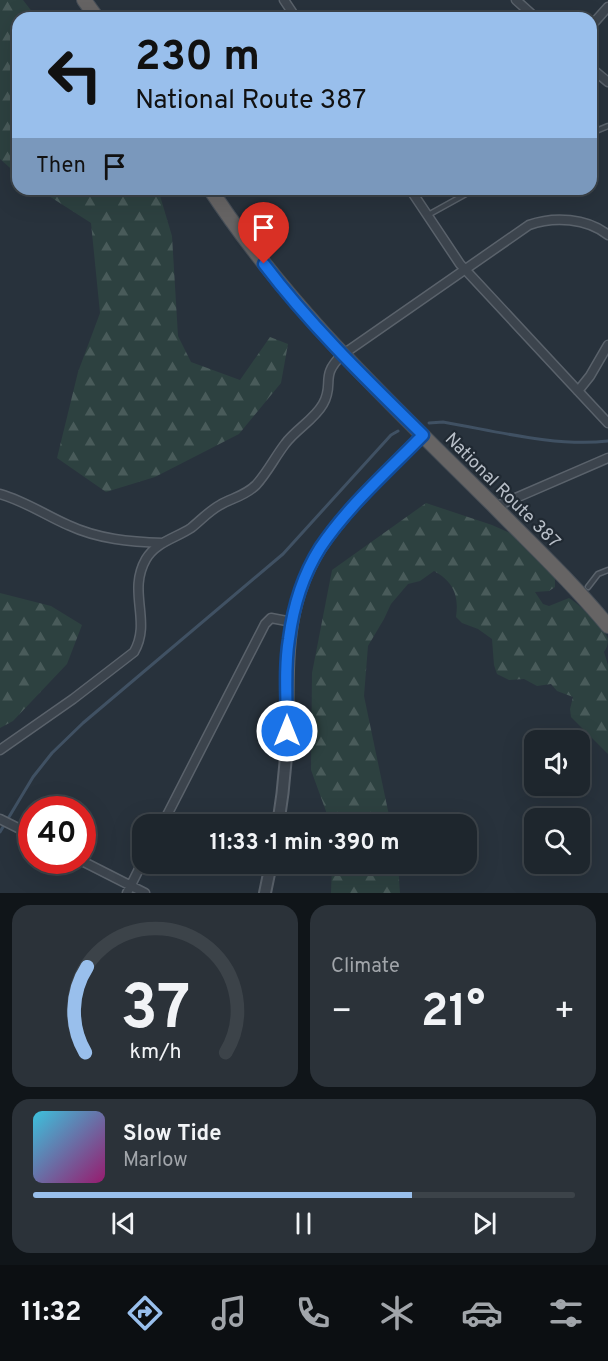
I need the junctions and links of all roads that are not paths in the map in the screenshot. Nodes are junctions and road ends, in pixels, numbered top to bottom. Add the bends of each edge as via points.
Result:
1 (516, 0) edge
2 (608, 7) edge
3 (529, 12) edge
4 (597, 19) edge
5 (214, 195) edge
6 (414, 195) edge
7 (464, 195) edge
8 (428, 216) junction
9 (608, 235) edge
10 (464, 269) junction
11 (608, 345) edge
12 (342, 355) junction
13 (578, 391) junction
14 (608, 423) edge
15 (423, 435) junction
16 (608, 458) edge
17 (0, 494) edge
18 (495, 507) junction
19 (163, 543) junction
20 (608, 570) edge
21 (588, 587) dead end
22 (292, 621) junction
23 (608, 626) edge
24 (0, 750) edge
25 (168, 814) edge
26 (279, 814) edge
27 (0, 819) edge
28 (18, 828) edge
29 (96, 869) edge
30 (136, 874) edge
31 (269, 874) edge
32 (129, 889) edge
33 (146, 893) edge
34 (265, 893) edge

1 - 3 street
2 - 4 street
5 - 12 highway, National Route 387 via 275,279
6 - 8 street
7 - 8 lane
8 - 10 street
9 - 10 street via 585,222 537,222 519,230
10 - 12 street
10 - 13 street
11 - 13 street
12 - 15 highway, National Route 387
12 - 19 street via 329,370 320,409 286,442 254,487
13 - 14 street
15 - 18 highway, National Route 387
15 - 22 street via 320,548 304,580
16 - 18 street
17 - 19 street via 91,534
18 - 23 highway, National Route 387
19 - 24 street via 143,567 138,592 143,629 134,652
20 - 21 lane via 598,574
22 - 25 street via 271,618 265,624
22 - 26 street via 287,653 286,763
27 - 28 street
29 - 32 street
30 - 32 street
31 - 34 street
32 - 33 street

